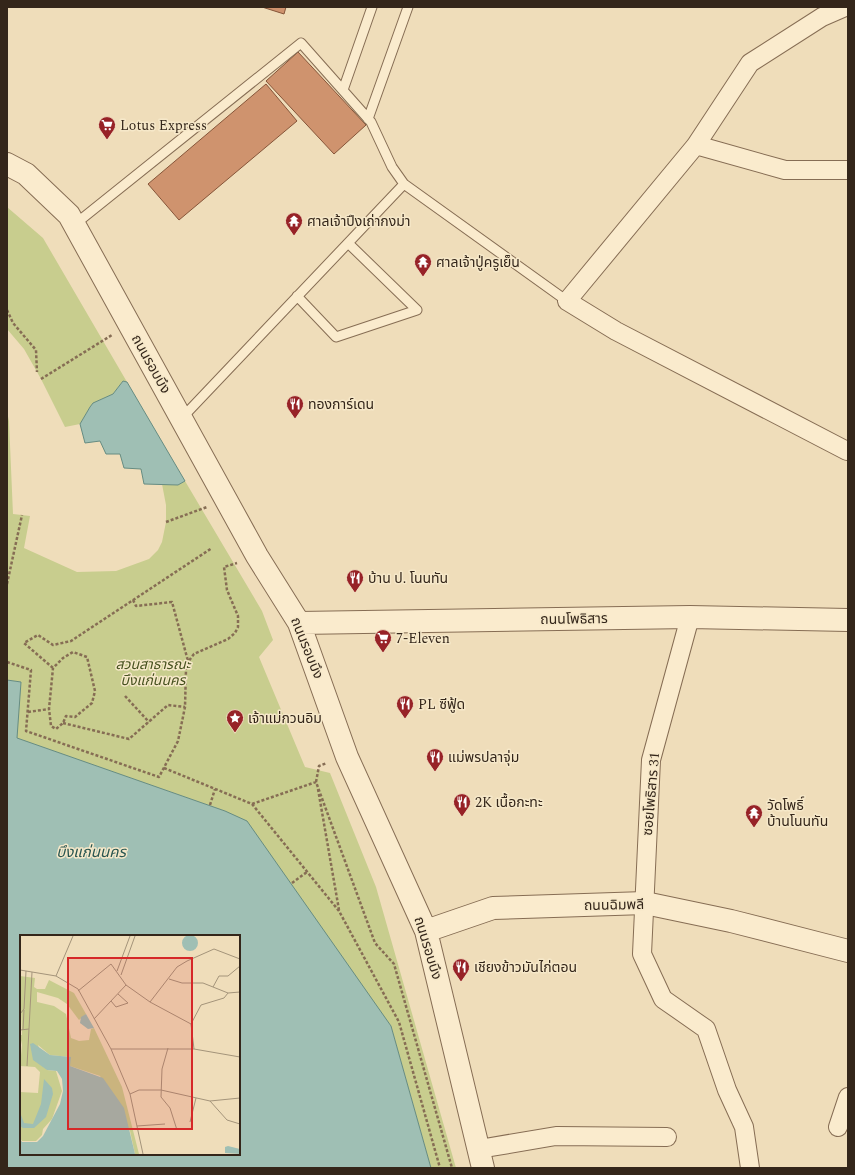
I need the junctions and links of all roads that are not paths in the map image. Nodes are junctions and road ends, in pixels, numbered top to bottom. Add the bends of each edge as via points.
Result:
1 (372, 7) edge
2 (408, 7) edge
3 (845, 7) edge
4 (343, 90) junction
5 (368, 119) junction
6 (696, 145) junction
7 (7, 164) edge
8 (848, 170) edge
9 (404, 184) junction
10 (74, 225) junction
11 (348, 243) junction
12 (297, 296) junction
13 (567, 301) junction
14 (181, 419) junction
15 (848, 450) edge
16 (848, 455) edge
17 (690, 617) junction
18 (848, 620) edge
19 (299, 623) junction
20 (644, 903) junction
21 (426, 931) junction
22 (848, 952) edge
23 (848, 1097) edge
24 (838, 1127) dead end
25 (667, 1137) dead end
26 (481, 1158) edge
27 (750, 1168) edge

1 - 4 lane
2 - 5 lane
3 - 6 street via 822,17 750,63
4 - 5 lane
4 - 10 lane via 301,43
5 - 9 lane via 392,167
6 - 8 street via 785,170
6 - 13 street
7 - 10 street, ถนนรอบบึง via 26,174 69,215
9 - 11 lane
9 - 13 lane
10 - 14 street, ถนนรอบบึง
11 - 12 lane
11 - 12 lane via 417,310 336,337
12 - 14 lane
13 - 15 street via 616,331
14 - 19 street, ถนนรอบบึง via 257,556
15 - 16 street
17 - 18 street, ถนนโพธิสาร
17 - 19 street, ถนนโพธิสาร
17 - 20 street, ซอยโพธิสาร 31 via 651,760
19 - 21 street, ถนนรอบบึง via 347,757
20 - 21 street, ถนนฉิมพลี via 493,908
20 - 22 street, ถนนฉิมพลี via 731,921
20 - 27 street, ซอยโพธิสาร 31 via 642,954 663,999 706,1029 727,1090 744,1127
21 - 26 street, ถนนรอบบึง
23 - 24 street
25 - 26 street via 556,1136

